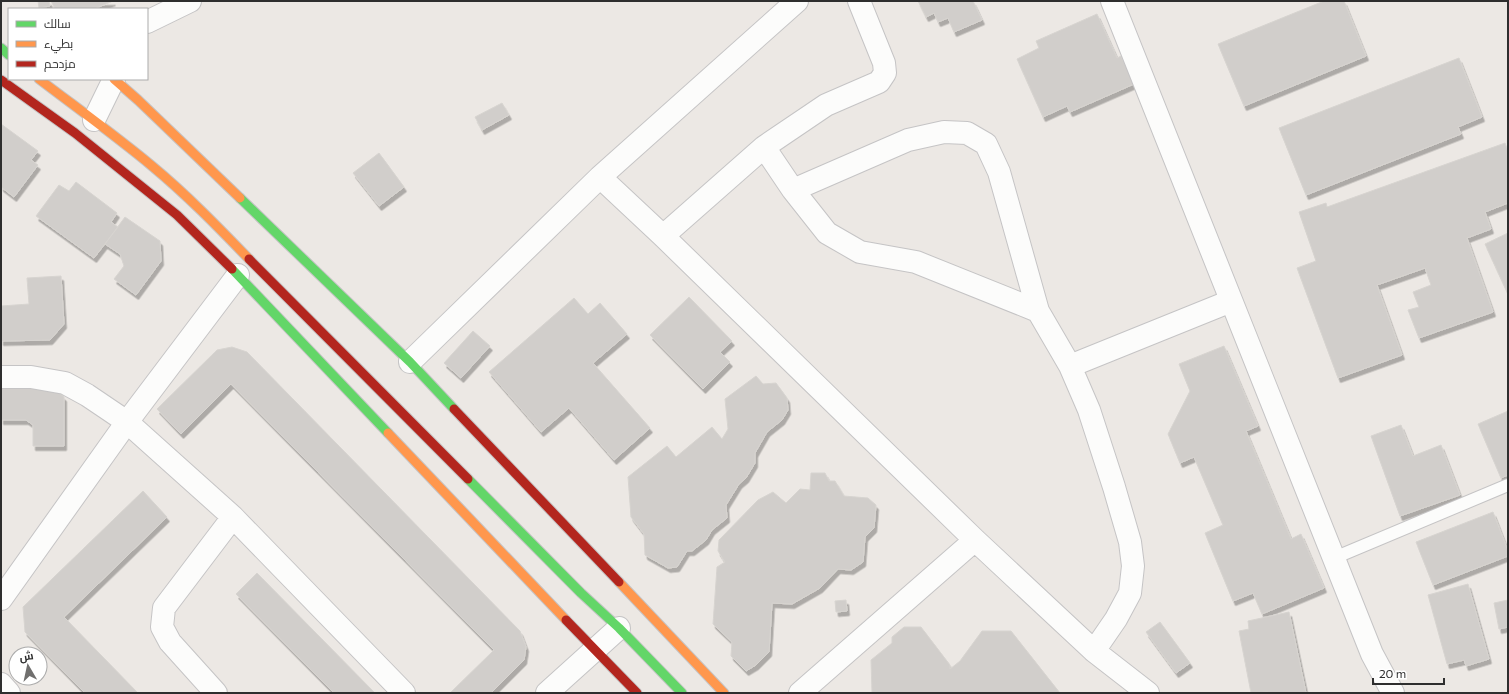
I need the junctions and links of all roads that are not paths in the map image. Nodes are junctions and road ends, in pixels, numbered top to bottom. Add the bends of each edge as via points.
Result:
1 (190, 1) edge
2 (797, 1) edge
3 (859, 1) edge
4 (1112, 1) edge
5 (148, 22) edge
6 (1, 80) edge
7 (44, 80) edge
8 (114, 80) edge
9 (115, 80) edge
10 (94, 120) junction
11 (764, 147) junction
12 (600, 177) junction
13 (793, 190) junction
14 (663, 236) junction
15 (238, 275) junction
16 (1231, 301) junction
17 (1038, 311) junction
18 (410, 362) junction
19 (1070, 366) junction
20 (1, 377) edge
21 (127, 422) junction
22 (1508, 485) edge
23 (233, 517) junction
24 (974, 540) junction
25 (1334, 558) junction
26 (1, 599) edge
27 (619, 628) junction
28 (596, 650) junction
29 (1094, 652) junction
30 (1, 684) edge
31 (9, 693) edge
32 (216, 693) edge
33 (404, 693) edge
34 (547, 693) edge
35 (637, 693) edge
36 (682, 693) edge
37 (724, 693) edge
38 (800, 693) edge
39 (1148, 693) edge
40 (1393, 693) edge

1 - 5 street
2 - 12 street
3 - 11 street via 879,46 885,73 879,82 826,105
4 - 16 street
6 - 15 main road via 75,133 177,215
7 - 10 main road
8 - 10 street
9 - 18 main road
10 - 27 main road via 153,166 207,216 581,593
11 - 13 street
11 - 14 street
12 - 14 street
12 - 18 street
13 - 17 street via 827,234 860,252 916,262
13 - 17 street via 908,140 944,132 967,133 986,144 1000,172
14 - 24 street
15 - 21 street
15 - 28 main road
16 - 19 street
16 - 25 street
17 - 19 street
18 - 37 main road
19 - 29 street via 1089,410 1114,486 1130,542 1133,566 1130,593
20 - 21 street via 31,377 65,383
21 - 23 street
21 - 26 street
22 - 25 lane
23 - 32 street via 164,608 162,627 170,642
23 - 33 street
24 - 29 street
24 - 38 street
25 - 40 street via 1372,654
27 - 28 street
27 - 36 main road
28 - 34 street
28 - 35 main road
29 - 39 street
30 - 31 street

